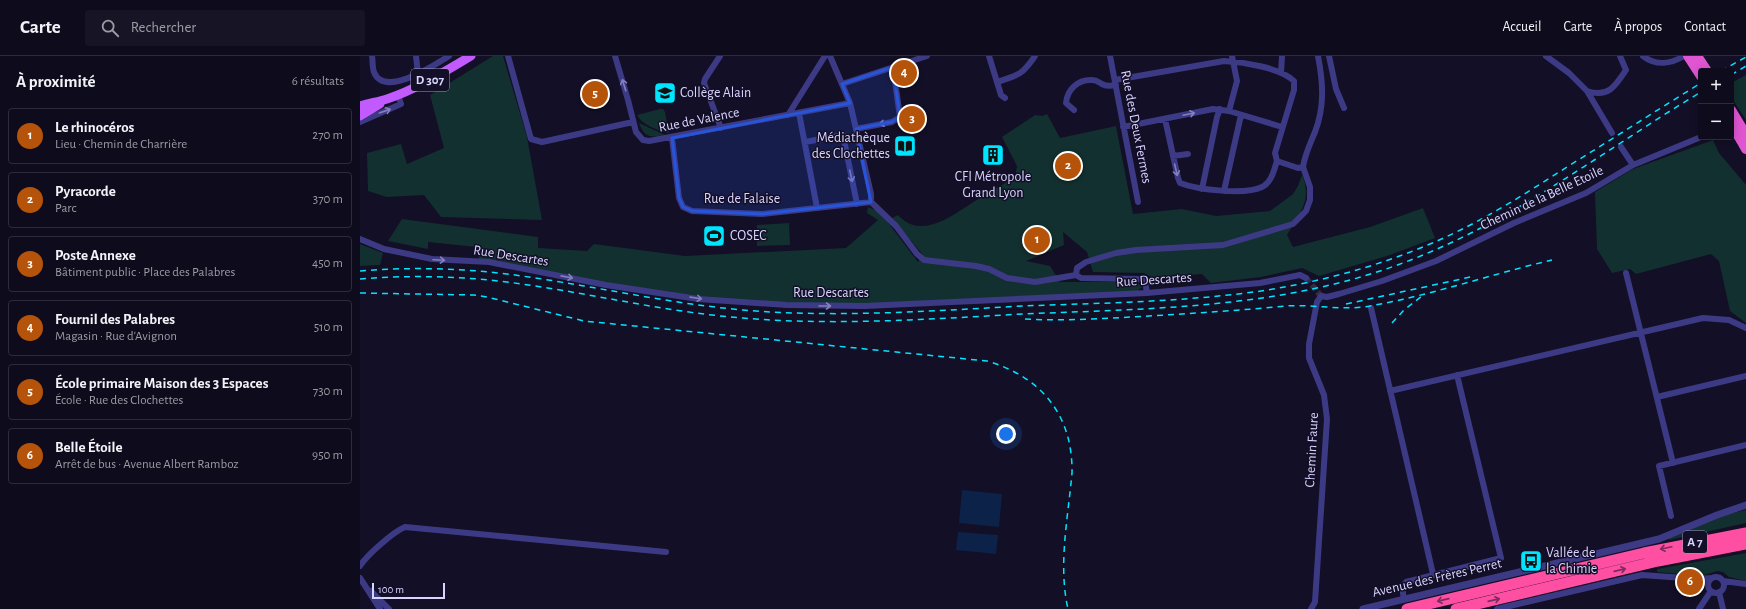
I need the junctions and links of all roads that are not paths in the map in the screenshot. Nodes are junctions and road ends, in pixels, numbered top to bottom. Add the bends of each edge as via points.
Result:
1 (372, 56) edge
2 (416, 56) edge
3 (450, 56) edge
4 (471, 56) edge
5 (508, 56) edge
6 (615, 56) edge
7 (720, 56) edge
8 (825, 56) edge
9 (830, 56) edge
10 (927, 56) edge
11 (988, 56) edge
12 (1035, 56) edge
13 (1110, 56) edge
14 (1282, 56) edge
15 (1318, 56) edge
16 (1329, 56) edge
17 (1546, 56) edge
18 (1620, 56) edge
19 (1643, 56) edge
20 (1684, 56) edge
21 (1688, 56) edge
22 (1697, 56) edge
23 (1555, 58) edge
24 (1233, 59) edge
25 (892, 67) junction
26 (1705, 68) edge
27 (1698, 71) edge
28 (1281, 73) junction
29 (418, 74) junction
30 (997, 82) junction
31 (1115, 83) junction
32 (842, 84) junction
33 (1588, 91) junction
34 (398, 95) junction
35 (1005, 98) dead end
36 (386, 100) junction
37 (360, 102) edge
38 (850, 103) junction
39 (360, 106) edge
40 (1344, 108) dead end
41 (1220, 109) junction
42 (1074, 110) dead end
43 (1229, 111) junction
44 (799, 113) junction
45 (360, 114) edge
46 (788, 115) junction
47 (1241, 115) junction
48 (1734, 117) edge
49 (1165, 118) junction
50 (360, 122) edge
51 (633, 122) junction
52 (1746, 123) edge
53 (1282, 126) junction
54 (1123, 127) junction
55 (1734, 127) edge
56 (722, 128) junction
57 (856, 129) junction
58 (1734, 129) edge
59 (1612, 133) dead end
60 (672, 138) junction
61 (1698, 138) edge
62 (1744, 141) edge
63 (805, 142) junction
64 (1621, 147) dead end
65 (1188, 154) dead end
66 (1173, 156) junction
67 (1277, 161) junction
68 (1632, 165) junction
69 (1303, 167) junction
70 (1202, 189) junction
71 (1224, 191) junction
72 (871, 202) junction
73 (1138, 202) dead end
74 (857, 204) junction
75 (817, 208) junction
76 (360, 239) edge
77 (1626, 273) dead end
78 (1076, 275) junction
79 (1306, 278) dead end
80 (1147, 294) junction
81 (1321, 296) joint
82 (1371, 308) dead end
83 (1746, 328) edge
84 (1641, 331) junction
85 (1457, 375) junction
86 (1746, 376) edge
87 (1390, 390) junction
88 (1657, 397) junction
89 (1746, 445) edge
90 (1673, 463) junction
91 (1746, 505) edge
92 (1671, 516) dead end
93 (1746, 533) edge
94 (1746, 544) edge
95 (666, 552) dead end
96 (360, 566) edge
97 (1433, 574) junction
98 (360, 578) edge
99 (1712, 578) junction
100 (1698, 579) junction
101 (1723, 584) junction
102 (1746, 584) edge
103 (365, 586) junction
104 (1709, 588) junction
105 (1719, 592) junction
106 (1405, 604) edge
107 (380, 609) edge
108 (389, 609) edge
109 (1311, 609) edge
110 (1363, 609) edge
111 (1456, 609) edge
112 (1497, 609) edge
113 (1699, 609) edge
114 (1723, 609) edge

1 - 29 street via 374,72 384,81 397,82
2 - 29 street
3 - 29 street
4 - 34 main road, D 307 via 423,84
5 - 51 street via 531,139 542,142
51 -> 6 street
7 - 56 street via 704,83
8 - 46 street
9 - 32 street
10 - 25 street
11 - 30 street
12 - 30 street via 1024,72
13 - 31 street, Rue des Deux Fermes
14 - 28 street
15 - 69 street via 1323,100 1319,119 1304,156
16 - 40 street via 1336,90
17 - 23 street
18 - 33 street via 1626,70 1611,89 1597,94
19 - 20 street via 1660,63 1668,63
21 - 27 highway
22 - 26 highway
23 - 33 street
24 - 28 street
24 - 31 street
24 - 43 street via 1237,81
25 - 32 street
25 -> 57 street via 900,117 892,122
28 - 53 street via 1288,75 1294,82 1294,90
30 - 35 street via 1001,95
31 - 42 street via 1106,87 1092,80 1078,82 1067,96 1066,103
31 - 54 street, Rue des Deux Fermes
32 - 38 street
33 - 59 street
34 - 36 main road, D 307
50 -> 34 street via 401,104
36 - 37 street
36 - 39 main road, D 307
36 - 45 main road, D 307
38 - 44 street, Rue de Valence
38 - 57 street
41 - 43 street
49 -> 41 street
41 - 70 street
43 - 47 street
44 - 46 street, Rue de Valence
44 - 63 street
46 - 56 street, Rue de Valence
47 - 53 street
47 - 71 street
48 - 62 highway, bridge
49 - 54 street
49 - 66 street
51 - 60 street, Rue de Valence via 636,132 643,140
52 - 55 street
53 - 67 street via 1275,153
54 - 73 street, Rue des Deux Fermes
56 - 60 street, Rue de Valence
57 - 72 street
58 - 62 highway, bridge
60 - 75 street, Rue de Falaise via 679,198 683,207 692,211 762,214
61 - 68 street, Chemin de la Belle Etoile
63 -> 74 street via 843,135
63 - 75 street
64 - 68 street
65 - 66 street
66 -> 70 street via 1180,183
67 - 69 street via 1298,168
67 - 71 street via 1270,180 1262,187
68 - 81 street, Chemin de la Belle Etoile via 1586,193 1514,223 1436,261 1382,281 1327,297
69 - 78 street via 1310,187 1310,200 1306,211 1292,224 1223,245 1116,253 1086,262 1077,268
70 - 71 street
72 - 74 street, Rue de Falaise
72 - 78 street via 896,226 924,260 976,266 1008,278 1035,282
74 - 75 street, Rue de Falaise
76 -> 80 street, Rue Descartes via 384,249 432,259 489,262 627,288 745,303 865,306
77 - 84 street
78 - 80 street via 1085,278 1144,280
79 - 80 street, Rue Descartes via 1294,276 1260,283
81 - 109 street, Chemin Faure via 1317,302 1309,352 1311,365 1324,395 1327,419 1315,602
82 - 87 street
83 - 84 street via 1729,320 1703,318
84 - 85 street
84 - 88 street
85 - 87 street
85 - 97 street via 1501,558
86 - 88 street
87 - 97 street
88 - 90 street
89 - 90 street
90 - 92 street via 1659,466
91 - 106 street, Avenue des Frères Perret via 1659,539
93 -> 106 highway, A 7
111 -> 94 highway, A 7 via 1651,563
95 - 96 street via 405,527 394,533
97 - 106 street via 1406,582 1402,587
98 - 103 street
99 - 100 street
99 - 101 street via 1717,577
99 - 104 street via 1708,582
100 - 104 street
100 - 112 street via 1642,575
101 - 102 street
101 - 105 street
103 - 107 street
103 - 108 street
104 - 105 street
104 - 113 street
105 - 114 street
106 - 110 street, Avenue des Frères Perret

